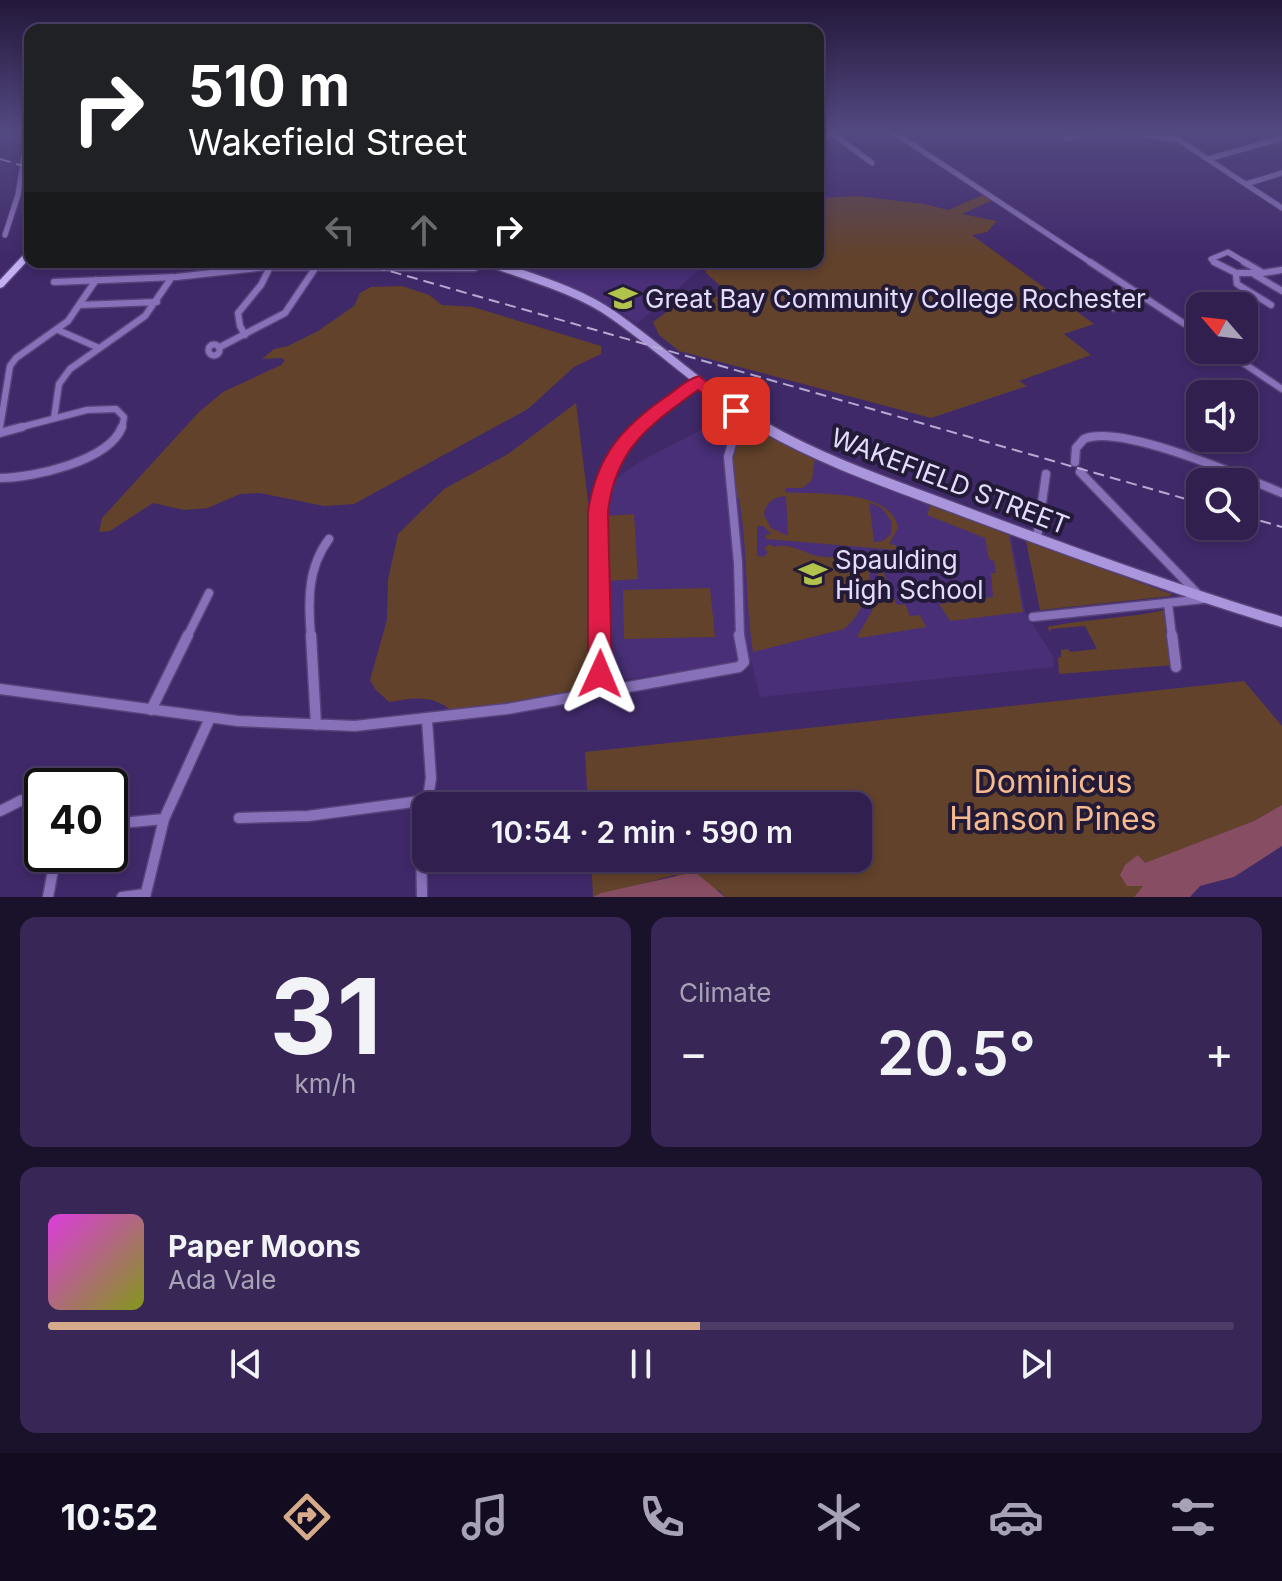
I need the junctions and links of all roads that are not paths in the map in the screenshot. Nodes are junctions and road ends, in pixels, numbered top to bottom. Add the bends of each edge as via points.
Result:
1 (21, 173) edge
2 (956, 173) edge
3 (1229, 173) edge
4 (1282, 173) edge
5 (1246, 184) junction
6 (1282, 208) edge
7 (5, 235) dead end
8 (24, 260) edge
9 (260, 268) edge
10 (270, 268) edge
11 (315, 268) edge
12 (504, 268) edge
13 (1282, 270) edge
14 (1263, 273) junction
15 (1236, 275) junction
16 (1255, 275) junction
17 (172, 277) junction
18 (96, 280) junction
19 (54, 282) dead end
20 (1, 286) edge
21 (1135, 291) junction
22 (1282, 291) edge
23 (157, 302) junction
24 (79, 305) junction
25 (1271, 305) dead end
26 (1114, 308) dead end
27 (1186, 325) edge
28 (58, 330) junction
29 (245, 335) junction
30 (220, 347) dead end
31 (99, 348) junction
32 (1245, 364) edge
33 (699, 381) junction
34 (1282, 389) edge
35 (54, 418) junction
36 (754, 423) junction
37 (0, 427) edge
38 (0, 433) edge
39 (1075, 462) dead end
40 (1080, 472) dead end
41 (1046, 474) dead end
42 (0, 478) edge
43 (1282, 493) edge
44 (1037, 538) junction
45 (329, 539) dead end
46 (209, 593) dead end
47 (1204, 599) junction
48 (1168, 603) junction
49 (1033, 617) dead end
50 (1282, 622) edge
51 (1176, 667) dead end
52 (0, 689) edge
53 (597, 692) junction
54 (151, 710) junction
55 (210, 718) junction
56 (427, 720) junction
57 (316, 725) junction
58 (429, 792) edge
59 (24, 801) edge
60 (412, 806) edge
61 (0, 811) edge
62 (239, 818) dead end
63 (164, 819) junction
64 (128, 822) edge
65 (53, 872) edge
66 (422, 872) edge
67 (145, 895) edge
68 (48, 897) edge
69 (122, 897) edge
70 (422, 897) edge

1 - 7 street
2 - 21 street
3 - 5 street
4 - 5 street
5 - 6 street
8 - 20 highway
9 - 17 street
10 - 29 street via 239,311 237,323
11 - 29 street via 288,311
12 - 33 main road, WAKEFIELD STREET via 582,298 630,326
13 - 14 street
14 - 15 street via 1228,252 1211,259
14 - 16 street
15 - 16 street
15 - 25 street via 1237,284
16 - 22 street
17 - 18 street
17 - 23 street
18 - 19 street
18 - 24 street
21 - 26 street via 1110,301
21 - 27 street
23 - 24 street
23 - 31 street
24 - 28 street
28 - 31 street
28 - 37 street via 10,366
29 - 30 street
31 - 35 street via 62,378
32 - 34 street
33 - 36 main road, WAKEFIELD STREET
33 - 53 street via 628,435 604,480 598,512
35 - 38 street
35 - 42 street via 109,408 123,413 124,421 97,456
36 - 44 main road, WAKEFIELD STREET via 867,475
36 - 53 street via 731,445 728,469 743,664
39 - 43 street via 1080,440 1110,435 1211,463
40 - 47 street
41 - 44 street
44 - 47 main road, WAKEFIELD STREET
45 - 57 street via 315,556 311,582
46 - 54 street
47 - 48 street
47 - 50 main road, WAKEFIELD STREET
48 - 49 street
48 - 51 street
52 - 54 street
53 - 56 street
54 - 55 street
55 - 57 street
55 - 63 street
56 - 57 street
56 - 58 street
59 - 61 street
60 - 62 street
63 - 64 street
63 - 67 street
65 - 68 street
66 - 70 street
67 - 69 street

